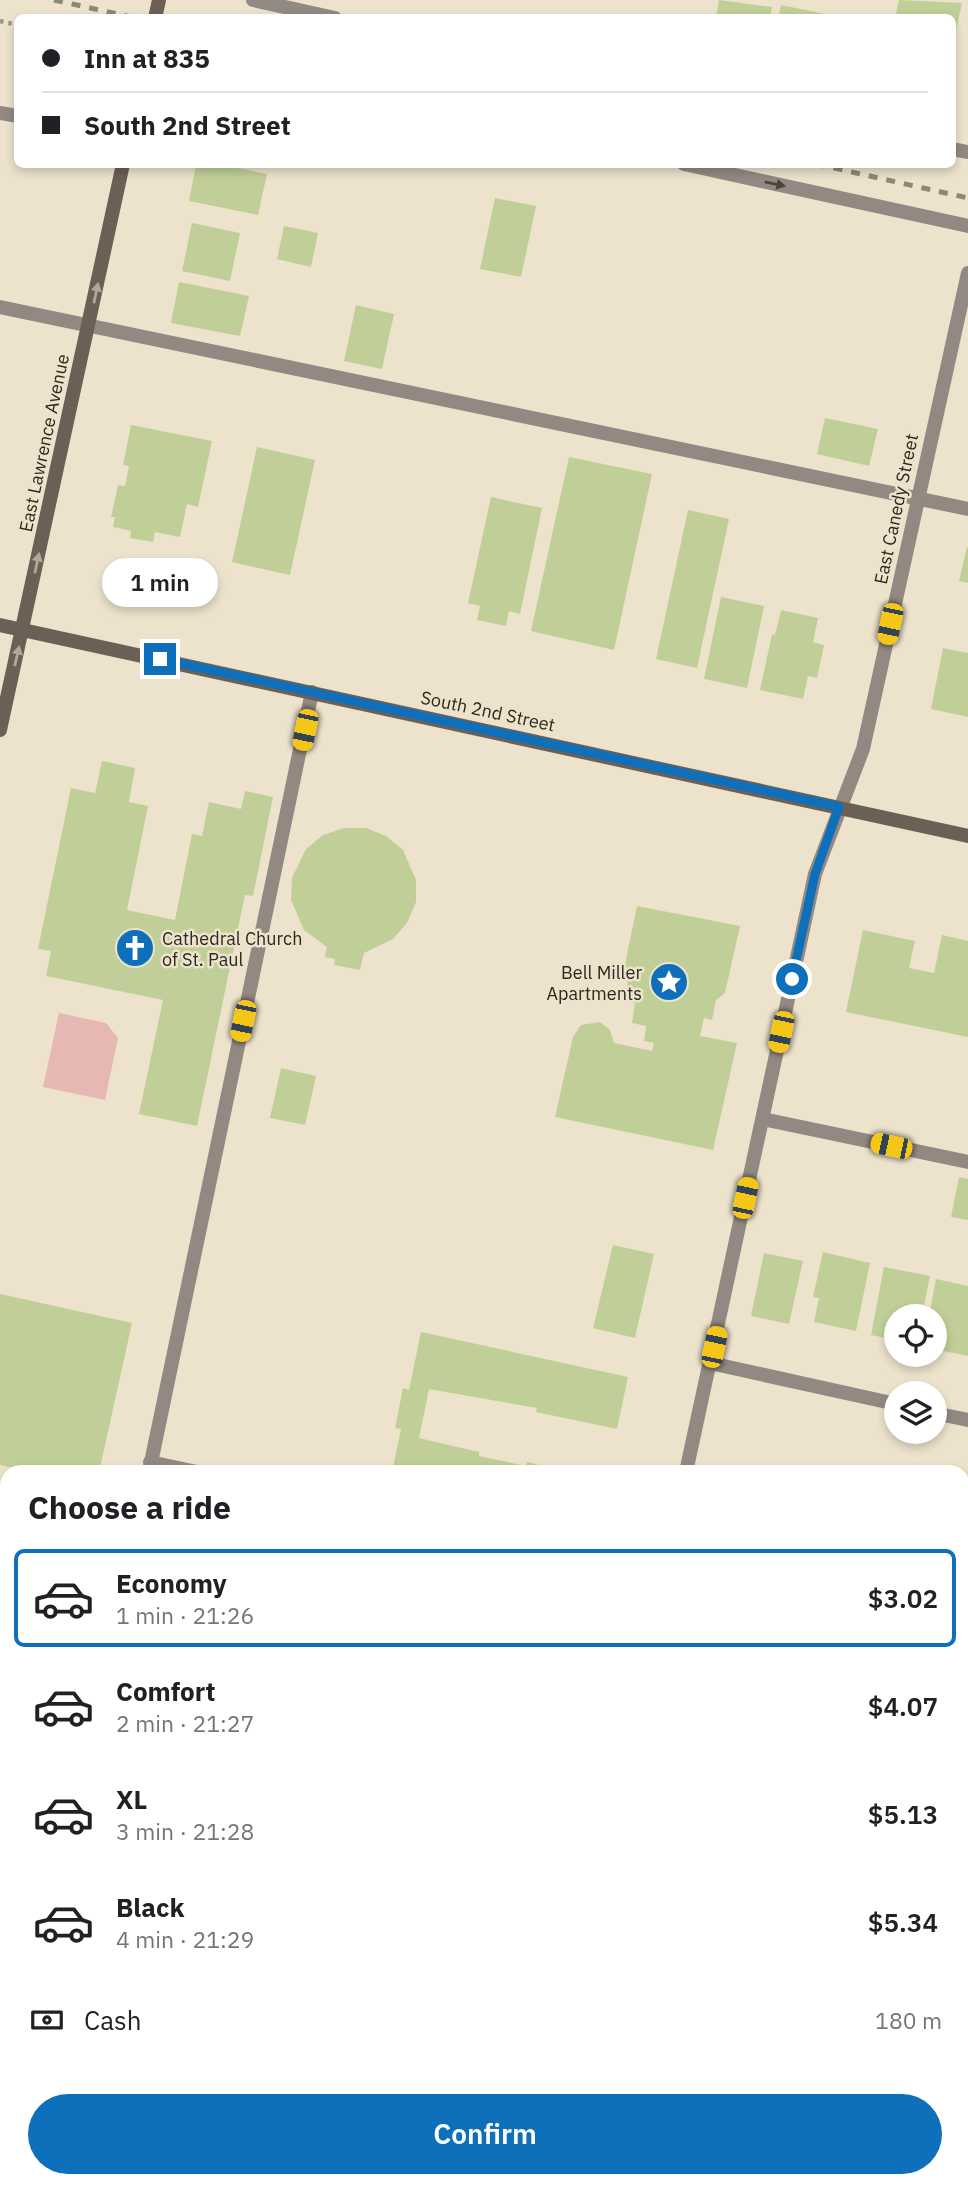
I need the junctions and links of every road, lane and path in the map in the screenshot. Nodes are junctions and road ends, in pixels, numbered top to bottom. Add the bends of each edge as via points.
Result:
1 (253, 0) edge
2 (317, 14) edge
3 (122, 168) edge
4 (702, 168) edge
5 (968, 226) edge
6 (968, 273) edge
7 (0, 307) edge
8 (89, 325) junction
9 (918, 499) junction
10 (968, 509) edge
11 (0, 625) edge
12 (23, 630) junction
13 (312, 692) junction
14 (0, 730) edge
15 (839, 807) junction
16 (968, 836) edge
17 (763, 1119) junction
18 (968, 1162) edge
19 (710, 1363) junction
20 (884, 1401) edge
21 (947, 1416) edge
22 (968, 1420) edge
23 (150, 1465) edge
24 (688, 1465) edge

1 - 2 street
8 -> 3 main road, East Lawrence Avenue
4 -> 5 street
6 - 9 street, East Canedy Street
7 - 8 street
8 - 9 street
12 -> 8 main road, East Lawrence Avenue
9 - 10 street
9 - 15 street, East Canedy Street via 863,749
11 - 12 main road, South 2nd Street
12 - 13 main road, South 2nd Street
14 -> 12 main road, East Lawrence Avenue
13 - 15 main road, South 2nd Street
13 - 23 street
15 - 16 main road, South 2nd Street
15 - 17 street, East Canedy Street via 815,874
17 - 18 street
17 - 19 street, East Canedy Street
19 - 20 street
19 - 24 street, East Canedy Street
21 - 22 street

